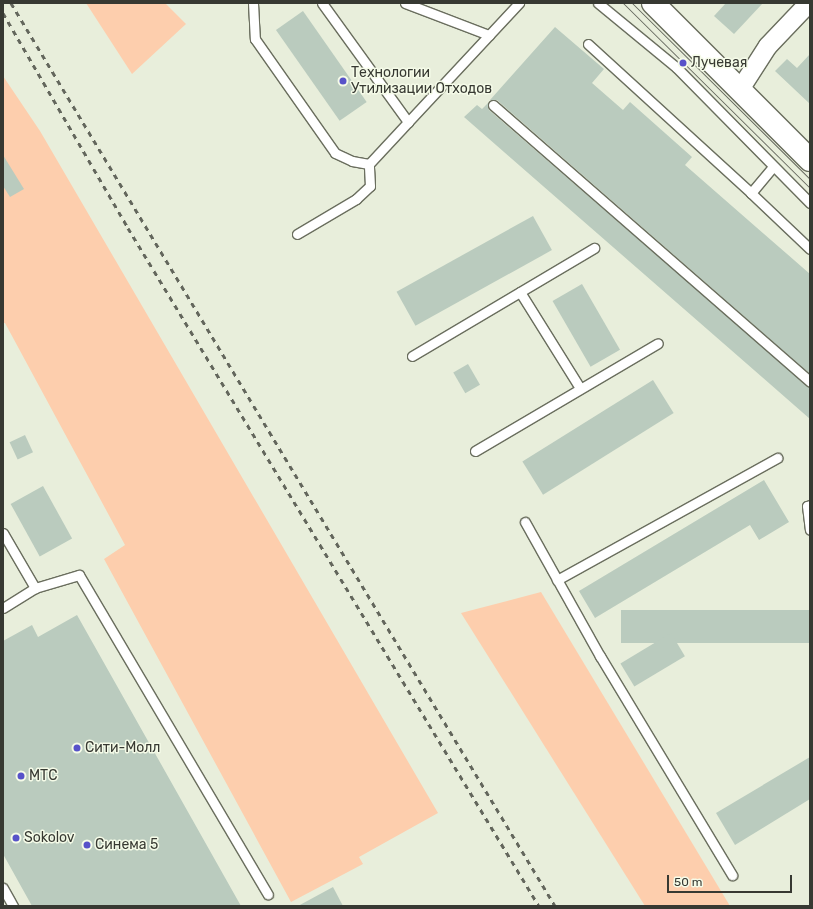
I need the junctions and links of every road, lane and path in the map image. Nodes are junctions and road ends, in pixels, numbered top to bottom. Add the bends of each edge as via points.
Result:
1 (253, 3) edge
2 (322, 3) edge
3 (405, 3) edge
4 (519, 3) edge
5 (598, 3) edge
6 (653, 3) edge
7 (809, 3) edge
8 (489, 35) junction
9 (588, 44) dead end
10 (741, 88) junction
11 (492, 105) dead end
12 (408, 122) junction
13 (810, 160) edge
14 (369, 164) junction
15 (773, 167) junction
16 (751, 193) junction
17 (810, 204) edge
18 (297, 234) dead end
19 (594, 248) dead end
20 (810, 249) edge
21 (520, 292) junction
22 (658, 343) dead end
23 (412, 356) dead end
24 (810, 382) edge
25 (580, 388) junction
26 (475, 451) dead end
27 (777, 458) dead end
28 (810, 505) edge
29 (525, 522) dead end
30 (810, 530) edge
31 (3, 533) edge
32 (557, 580) junction
33 (35, 588) junction
34 (3, 608) edge
35 (732, 875) dead end
36 (3, 888) edge
37 (268, 894) dead end
38 (14, 906) edge

1 - 14 lane via 255,39 335,153 352,161
2 - 12 lane
3 - 8 lane
4 - 8 lane
5 - 15 lane via 676,67
6 - 10 street
7 - 10 street via 768,46
8 - 12 lane
9 - 16 lane
10 - 13 street
11 - 24 lane
12 - 14 lane
14 - 18 lane via 370,186 356,199
15 - 16 lane
15 - 17 lane
16 - 20 lane
19 - 21 lane
21 - 23 lane
21 - 25 lane
22 - 25 lane
25 - 26 lane
27 - 32 lane
28 - 30 lane via 807,506
29 - 32 lane
31 - 33 lane
32 - 35 lane
33 - 34 lane
33 - 37 lane via 79,575
36 - 38 lane

